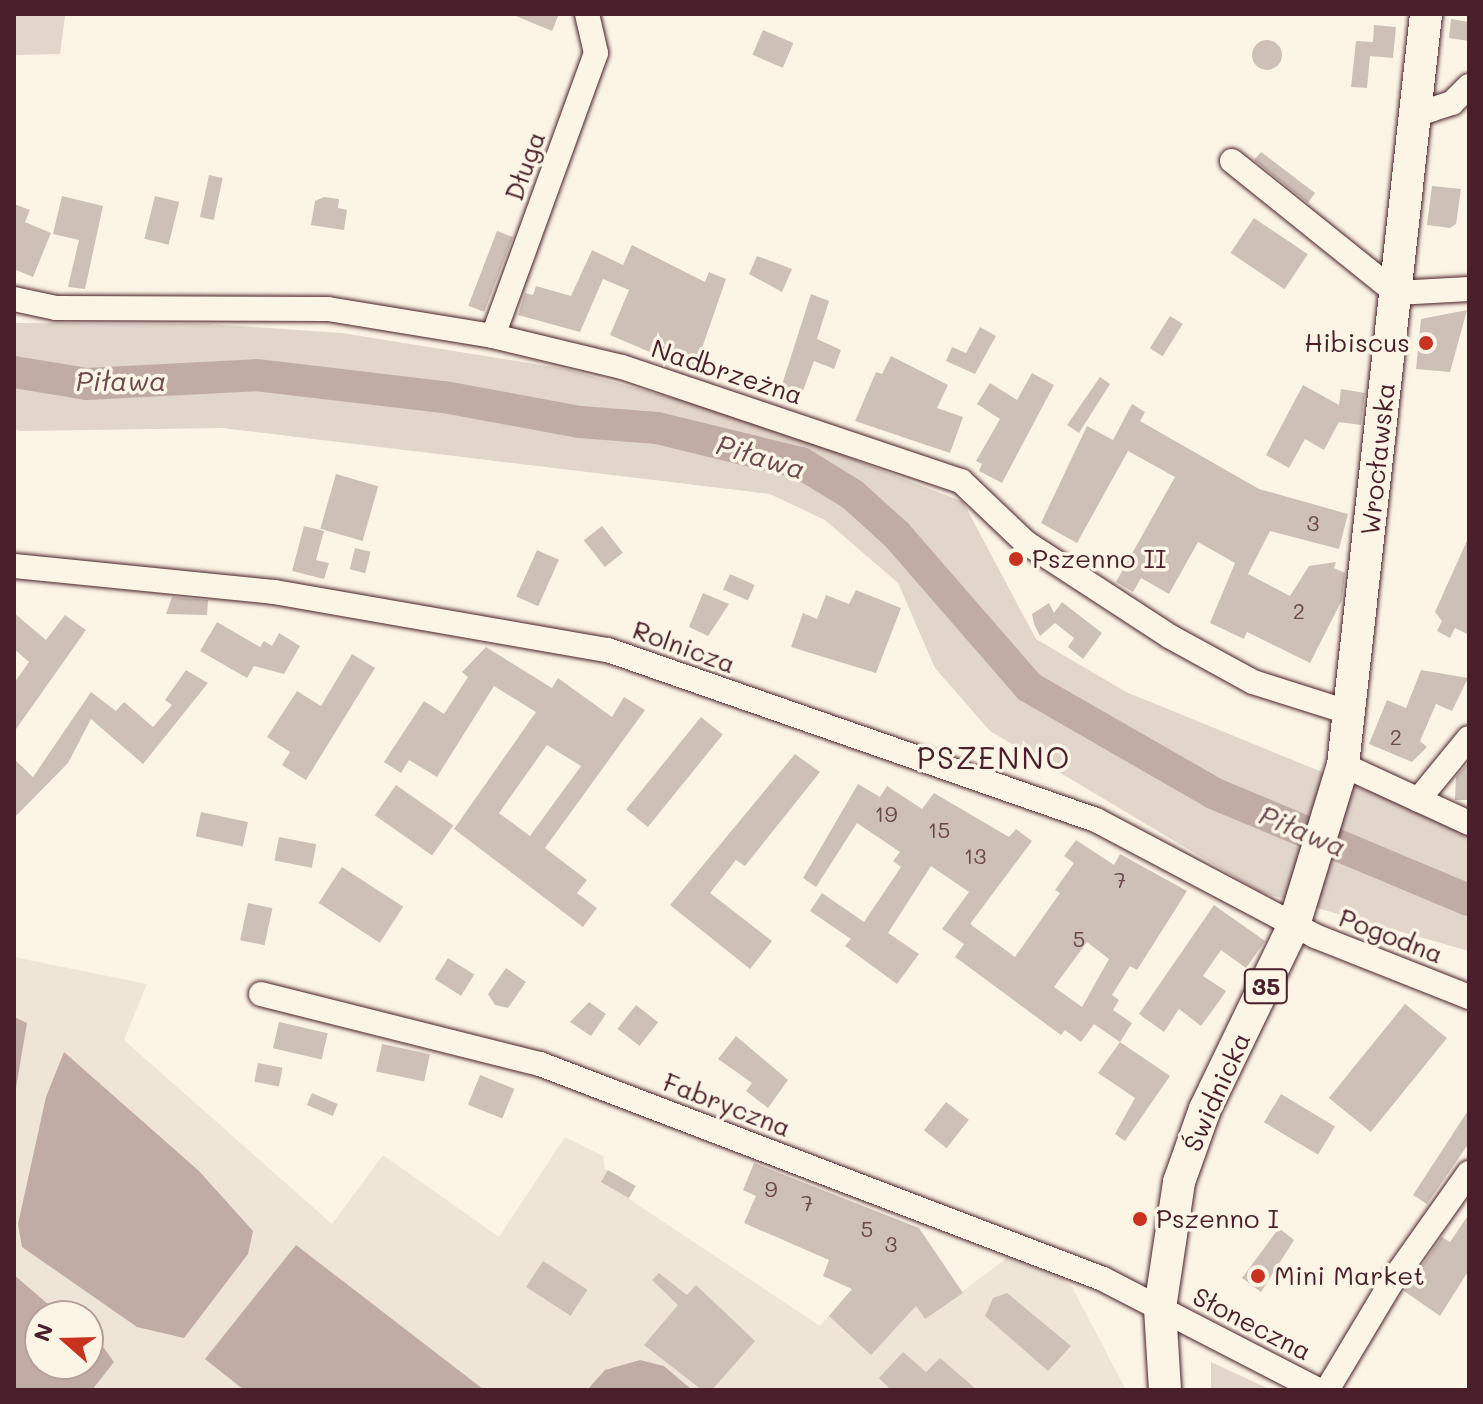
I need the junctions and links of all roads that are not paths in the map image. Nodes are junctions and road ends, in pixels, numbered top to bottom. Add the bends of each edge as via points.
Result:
1 (587, 14) edge
2 (1426, 14) edge
3 (1469, 86) edge
4 (1415, 115) junction
5 (1232, 161) dead end
6 (1469, 289) edge
7 (1396, 293) junction
8 (14, 299) edge
9 (493, 336) junction
10 (14, 566) edge
11 (1351, 713) junction
12 (1469, 738) edge
13 (1341, 771) junction
14 (1418, 800) junction
15 (1469, 823) edge
16 (1298, 912) junction
17 (261, 994) dead end
18 (1469, 997) edge
19 (1469, 1173) edge
20 (1160, 1308) junction
21 (1165, 1390) edge
22 (1318, 1390) edge
23 (1327, 1390) edge

1 - 9 street, Długa via 596,53
2 - 4 main road, Wrocławska / 35
3 - 4 street via 1452,103
4 - 7 main road, Wrocławska / 35
5 - 7 street
6 - 7 street
7 - 11 main road, Wrocławska / 35
8 - 9 street, Nadbrzeżna via 56,308 328,309
9 - 11 street, Nadbrzeżna via 622,367 961,481 1025,542 1169,636 1253,682
10 - 16 street, Rolnicza via 274,592 608,650 1096,820
11 - 13 main road, Świdnicka / 35
12 - 14 street
13 - 14 street
13 - 16 main road, Świdnicka / 35
14 - 15 street
16 - 18 street, Pogodna
16 - 20 main road, Świdnicka / 35 via 1191,1146 1168,1222
17 - 20 street, Fabryczna via 540,1064 1103,1279
19 - 23 street via 1385,1293
20 - 21 main road, Świdnicka / 35
20 - 22 street, Słoneczna

